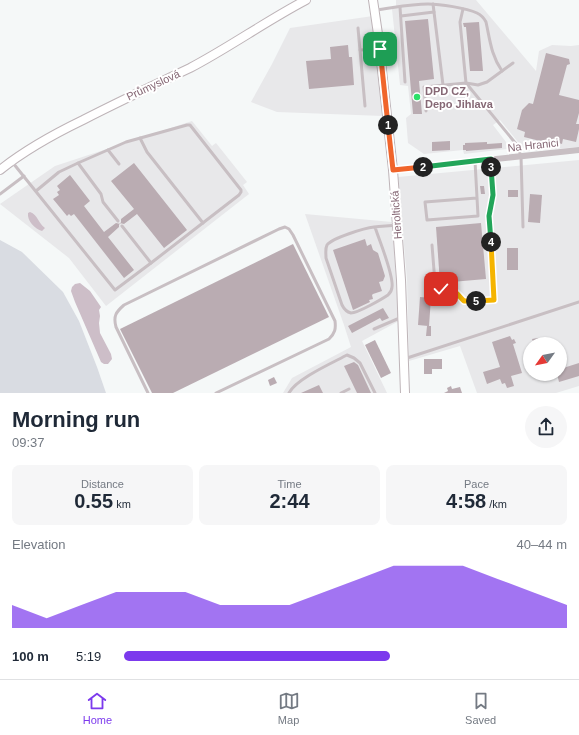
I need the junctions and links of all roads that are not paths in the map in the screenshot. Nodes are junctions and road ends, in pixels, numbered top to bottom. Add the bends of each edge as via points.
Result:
1 (306, 0) edge
2 (373, 0) edge
3 (433, 4) junction
4 (400, 7) junction
5 (463, 9) junction
6 (375, 10) junction
7 (434, 12) junction
8 (401, 16) junction
9 (358, 28) dead end
10 (380, 49) junction
11 (360, 50) junction
12 (513, 63) dead end
13 (502, 71) junction
14 (406, 82) dead end
15 (466, 83) junction
16 (444, 85) junction
17 (365, 106) dead end
18 (426, 111) dead end
19 (140, 138) junction
20 (108, 150) junction
21 (579, 150) edge
22 (521, 156) junction
23 (491, 159) junction
24 (12, 161) junction
25 (475, 161) junction
26 (78, 163) junction
27 (119, 164) dead end
28 (0, 170) edge
29 (393, 170) junction
30 (24, 176) junction
31 (36, 191) junction
32 (0, 194) edge
33 (477, 198) junction
34 (118, 221) dead end
35 (203, 223) junction
36 (397, 225) junction
37 (122, 226) dead end
38 (375, 227) junction
39 (523, 227) dead end
40 (432, 245) dead end
41 (151, 263) junction
42 (579, 302) edge
43 (403, 316) junction
44 (374, 329) dead end
45 (404, 359) junction
46 (349, 389) dead end
47 (148, 393) edge
48 (216, 393) edge
49 (289, 393) edge
50 (341, 393) edge
51 (375, 393) edge
52 (406, 393) edge

1 - 24 street, Průmyslová via 211,56 60,131
2 - 6 street, Heroltická
3 - 4 lane
3 - 5 lane
3 - 7 lane
4 - 6 lane
4 - 8 lane
5 - 13 lane via 478,14 486,22 493,54
5 - 15 lane via 460,22
6 - 10 street, Heroltická
7 - 8 lane
7 - 16 lane
8 - 14 lane
9 - 11 lane
10 - 11 lane
10 - 29 street, Heroltická
11 - 17 lane
12 - 13 lane
13 - 15 lane via 487,82 478,85
15 - 16 lane
15 - 22 lane via 517,145
16 - 18 lane via 424,87
19 - 20 lane
19 - 35 lane via 147,152
19 - 35 lane via 190,125 241,190 239,195
20 - 26 lane
20 - 27 lane
21 - 22 street, Na Hranici
22 - 23 street, Na Hranici
22 - 39 lane
23 - 25 street, Na Hranici
23 - 40 lane via 493,195 489,216 494,300 464,301 453,290 438,288 435,283
24 - 28 street, Průmyslová
24 - 30 lane
25 - 29 street, Na Hranici
25 - 33 lane
26 - 31 lane via 58,172
26 - 34 lane
29 - 36 street, Heroltická
30 - 31 lane
30 - 32 lane
31 - 41 lane via 115,290
33 - 33 lane via 478,216 427,220 425,202
35 - 41 lane
36 - 38 lane
36 - 43 street, Heroltická
37 - 41 lane
38 - 38 lane via 338,238 332,241 325,251 342,305 352,313 389,294 392,289 391,276
42 - 45 lane
43 - 44 lane
43 - 45 street, Heroltická
45 - 52 street, Heroltická
46 - 50 lane
47 - 48 lane via 114,322 118,309 285,227 293,235 335,321 334,334 329,339
49 - 51 lane via 310,375 347,355 360,364

